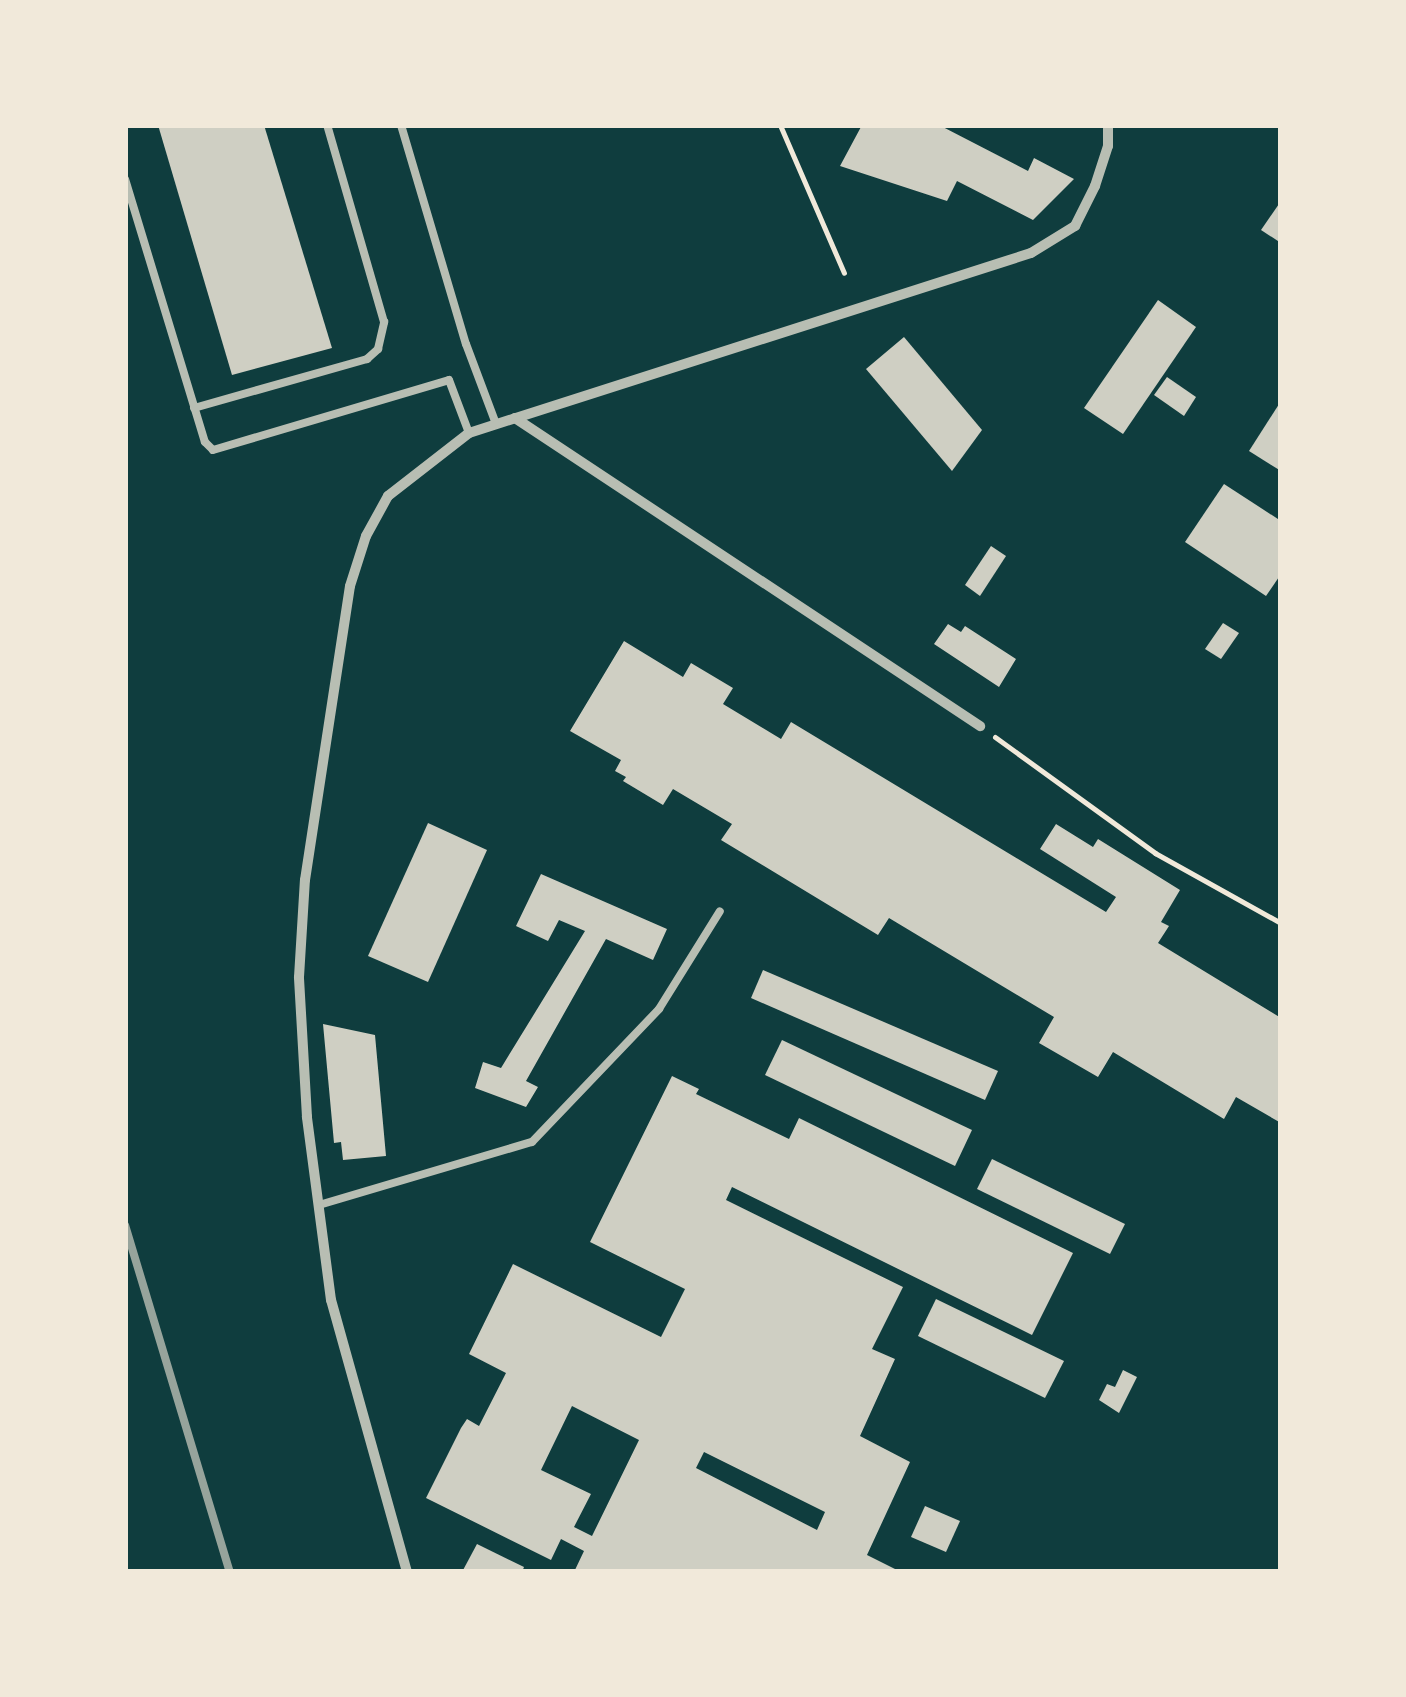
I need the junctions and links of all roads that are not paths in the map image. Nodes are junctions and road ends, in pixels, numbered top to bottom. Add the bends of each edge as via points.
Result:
1 (327, 125) edge
2 (402, 125) edge
3 (1108, 125) edge
4 (125, 179) edge
5 (194, 408) junction
6 (514, 418) junction
7 (496, 424) junction
8 (469, 434) junction
9 (980, 726) road end
10 (720, 910) dead end
11 (319, 1204) junction
12 (407, 1572) edge

1 - 5 lane via 384,322 378,348 367,359
2 - 7 lane
3 - 6 street via 1096,186 1074,226 1031,253
4 - 5 lane
5 - 8 lane via 213,450 449,380
6 - 7 street
6 - 9 street
7 - 8 street
8 - 11 street via 388,496 350,586 305,880 299,977
10 - 11 lane via 659,1009 532,1142
11 - 12 street via 332,1300

